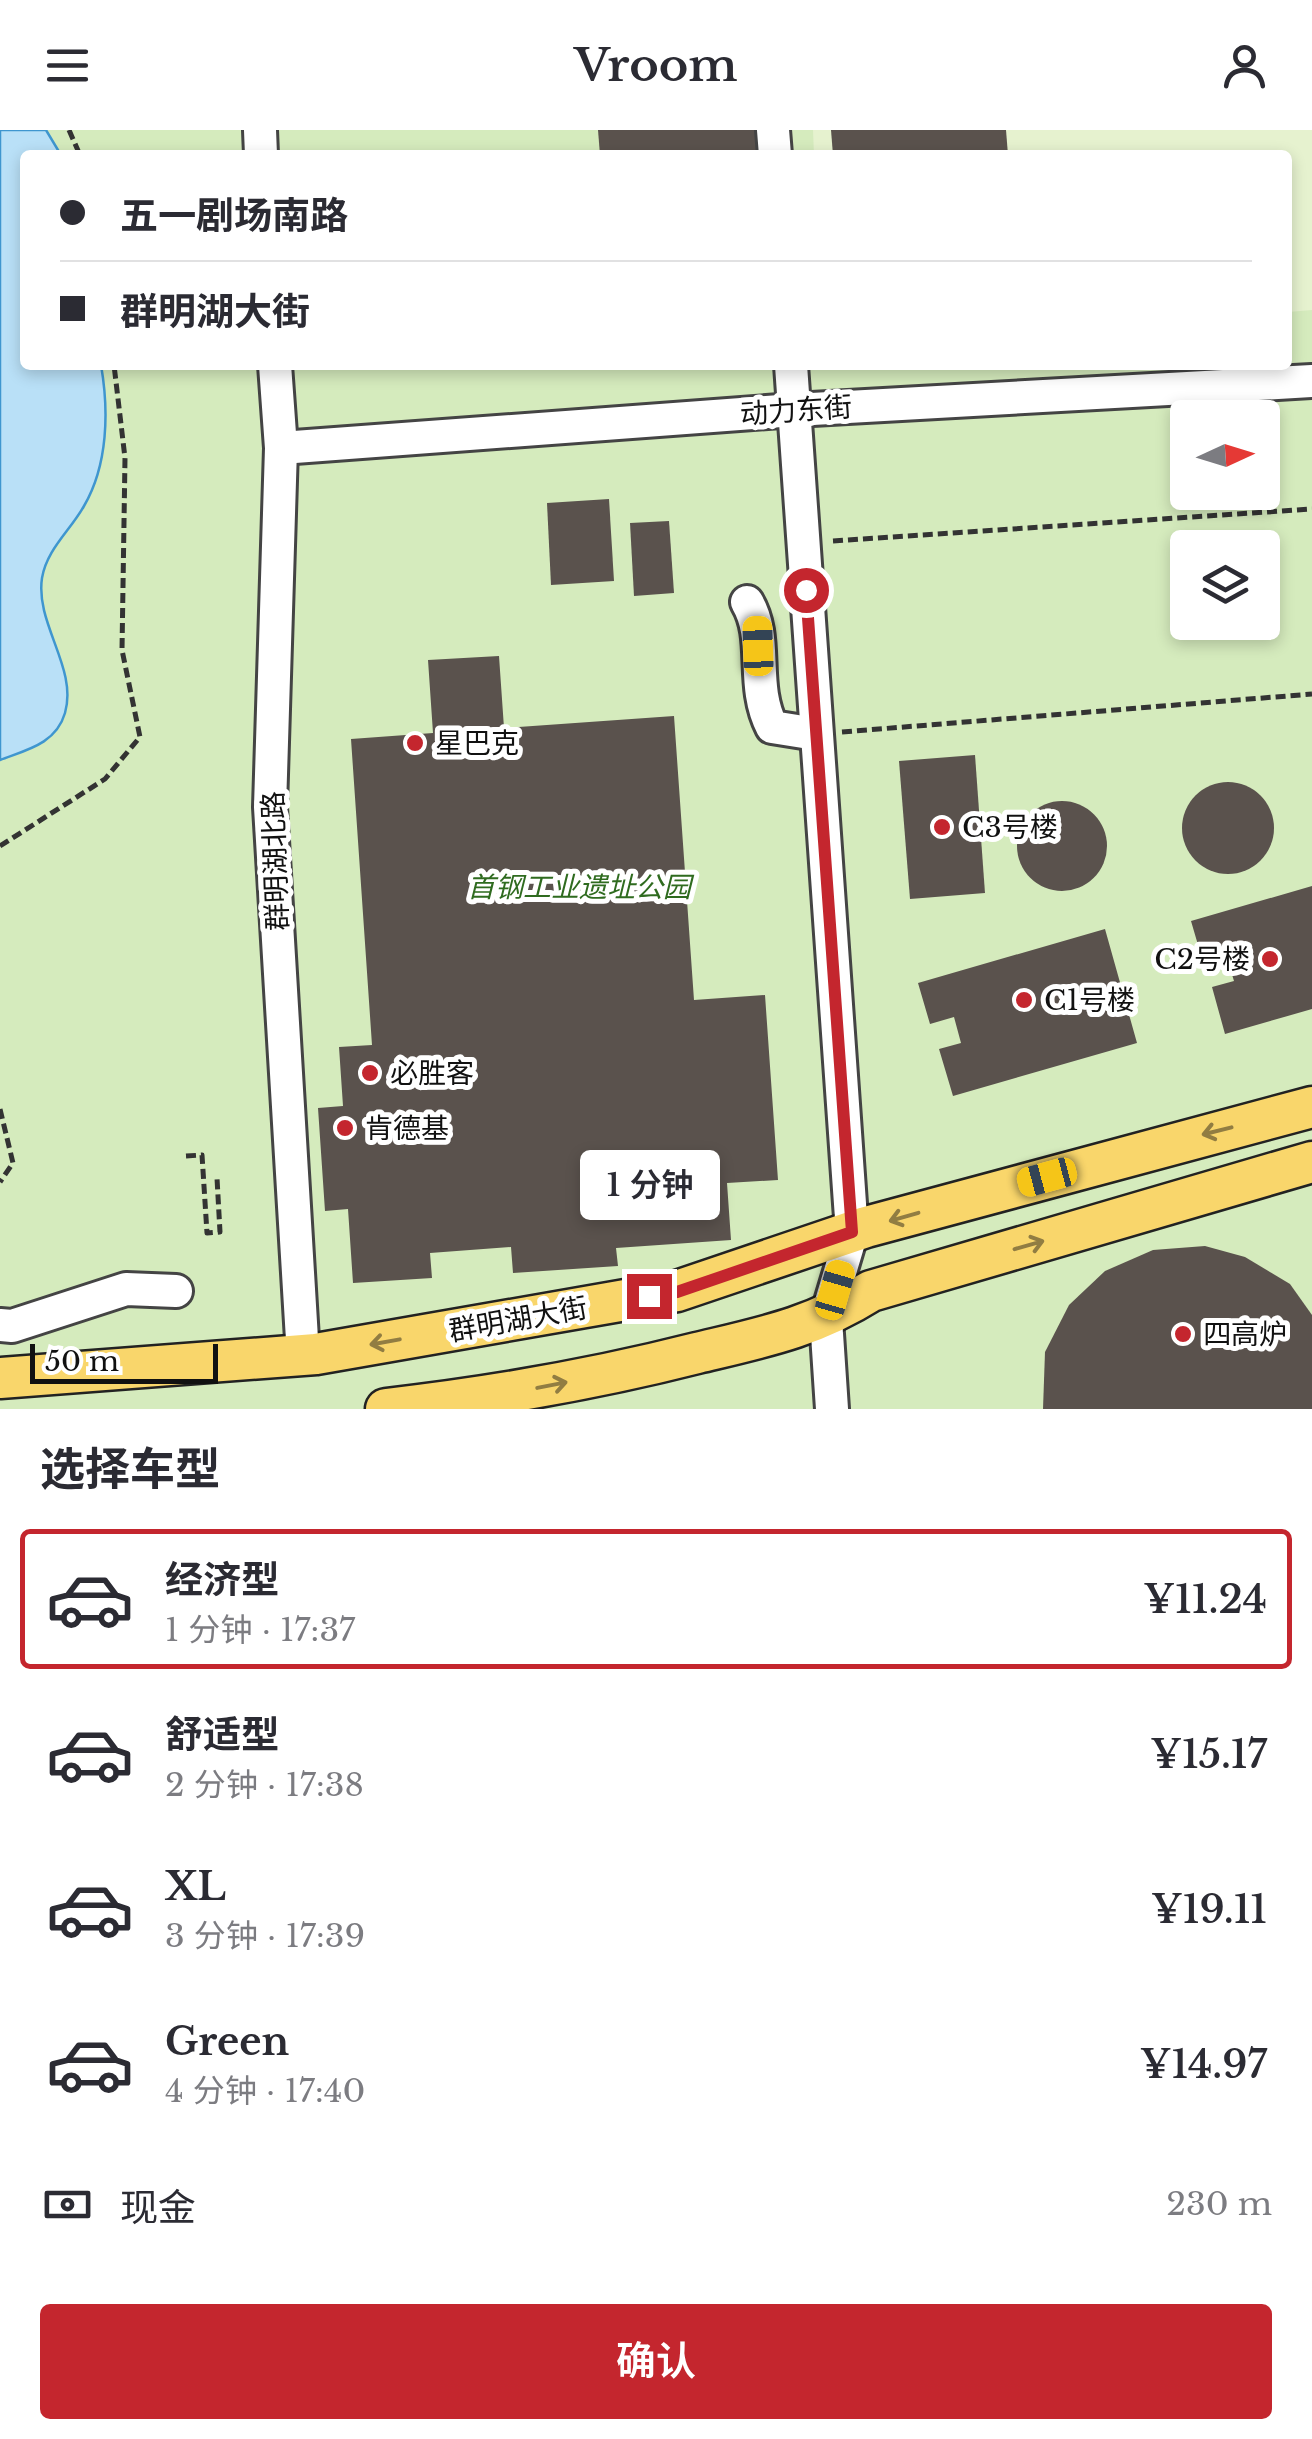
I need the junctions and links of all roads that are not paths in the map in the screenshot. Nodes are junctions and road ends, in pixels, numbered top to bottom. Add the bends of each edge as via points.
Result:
1 (275, 370) edge
2 (790, 370) edge
3 (1312, 381) edge
4 (794, 410) junction
5 (281, 448) junction
6 (746, 602) dead end
7 (816, 734) junction
8 (1312, 1107) edge
9 (1312, 1162) edge
10 (852, 1232) junction
11 (176, 1291) dead end
12 (826, 1319) junction
13 (0, 1325) edge
14 (303, 1356) junction
15 (0, 1378) edge
16 (386, 1409) edge
17 (832, 1409) edge

1 - 5 street, 群明湖北路
2 - 4 street
3 - 4 street, 动力东街
4 - 5 street, 动力东街
4 - 7 street
5 - 14 street, 群明湖北路 via 270,807
6 - 7 street via 756,618 760,702 772,727
7 - 10 street
8 -> 10 main road, 群明湖大街
12 -> 9 main road via 870,1291
10 - 12 street
10 -> 14 main road, 群明湖大街 via 677,1292
11 - 13 street via 126,1288
16 -> 12 main road via 636,1368
12 - 17 street
14 - 15 main road, 群明湖大街

